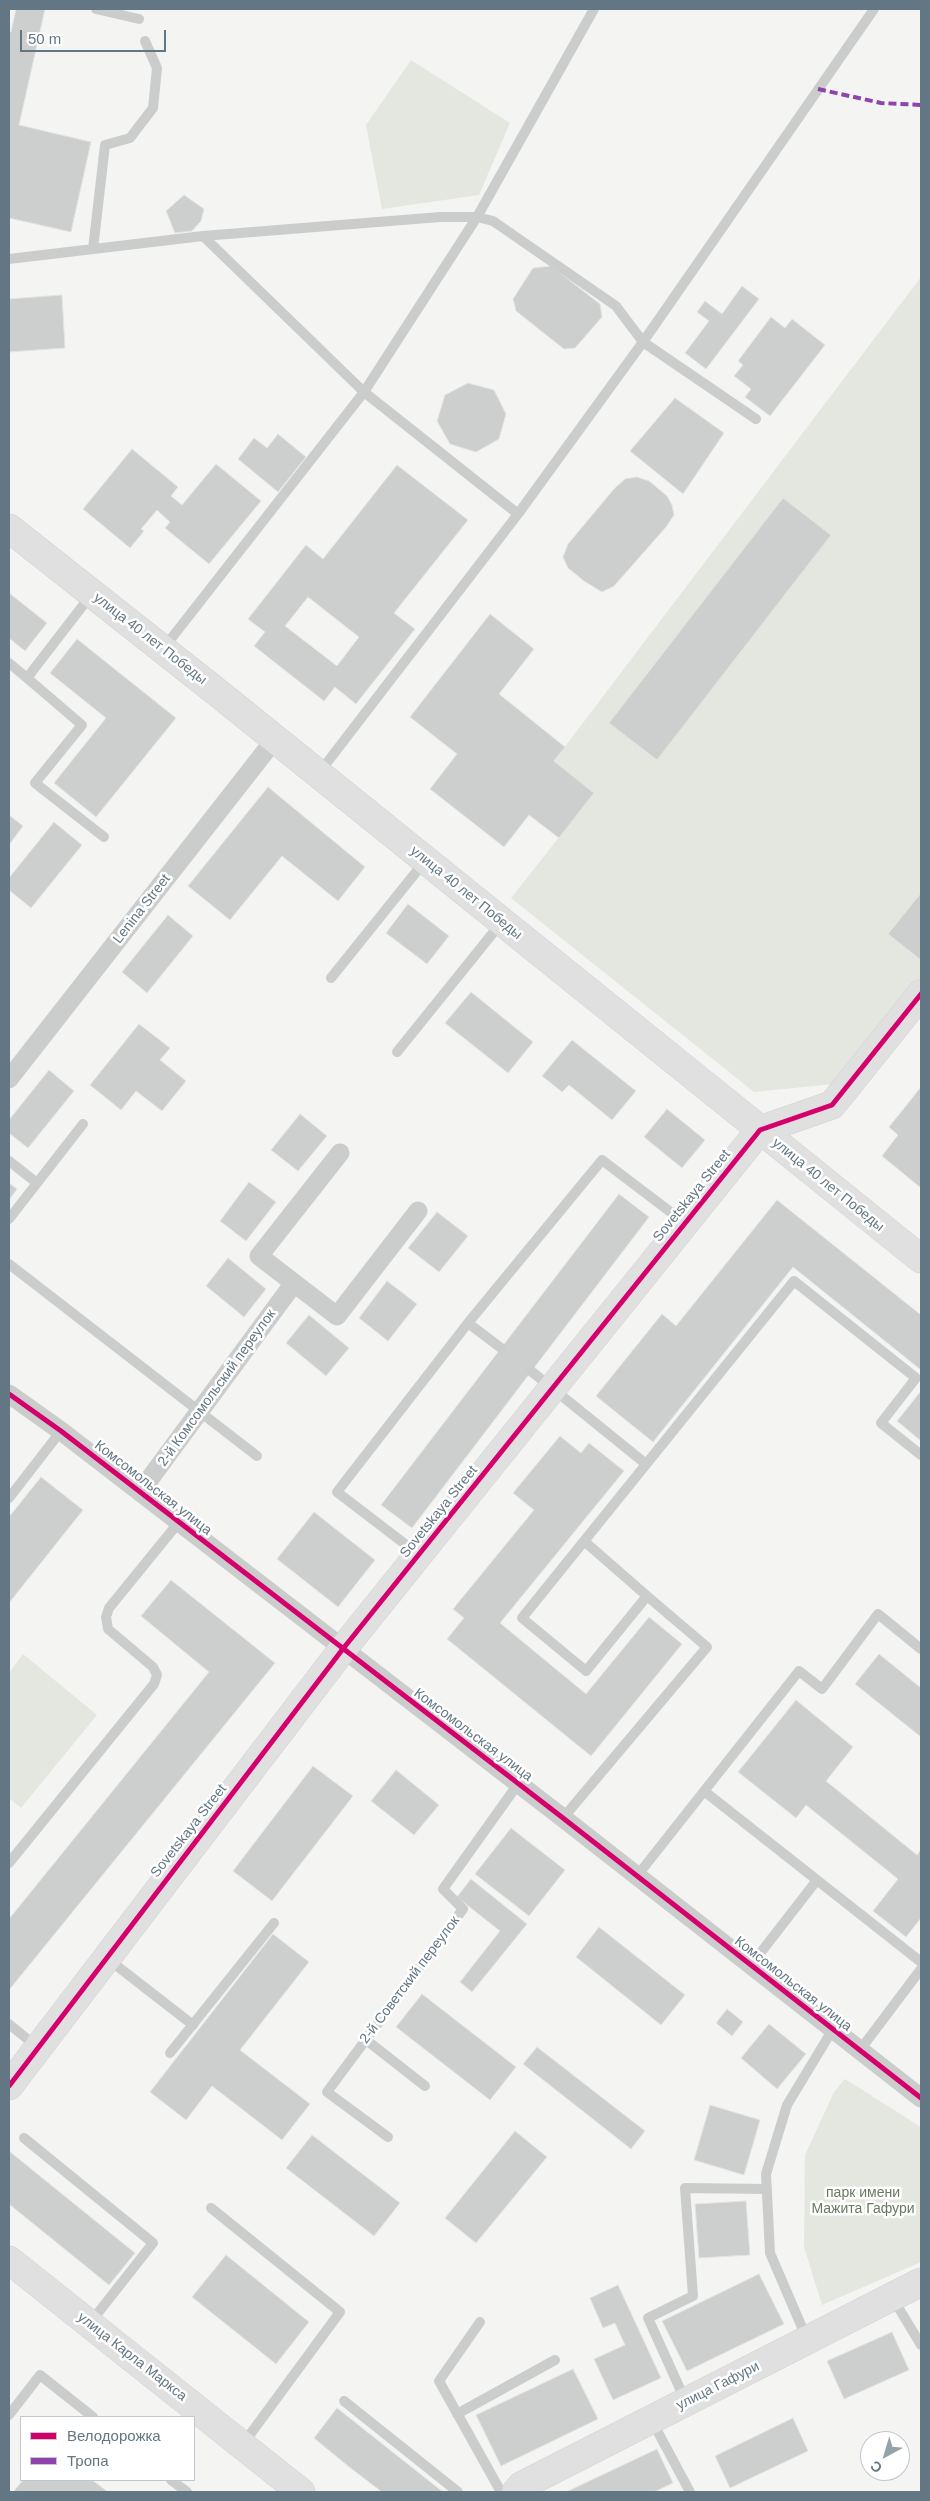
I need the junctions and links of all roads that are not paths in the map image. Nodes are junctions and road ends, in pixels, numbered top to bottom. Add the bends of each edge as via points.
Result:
1 (96, 9) edge
2 (594, 9) edge
3 (874, 9) edge
4 (139, 19) dead end
5 (144, 41) dead end
6 (477, 217) junction
7 (203, 236) junction
8 (93, 249) junction
9 (9, 259) edge
10 (643, 342) junction
11 (364, 392) junction
12 (756, 419) dead end
13 (518, 514) junction
14 (9, 528) edge
15 (92, 594) junction
16 (163, 649) junction
17 (9, 663) edge
18 (27, 678) junction
19 (275, 739) junction
20 (318, 774) junction
21 (104, 837) dead end
22 (425, 860) junction
23 (502, 922) junction
24 (331, 978) dead end
25 (921, 994) edge
26 (397, 1052) dead end
27 (9, 1079) edge
28 (83, 1124) dead end
29 (760, 1130) junction
30 (340, 1153) dead end
31 (9, 1161) edge
32 (37, 1183) junction
33 (418, 1211) dead end
34 (9, 1219) edge
35 (685, 1224) junction
36 (921, 1259) edge
37 (9, 1264) edge
38 (294, 1283) junction
39 (468, 1323) junction
40 (501, 1348) dead end
41 (532, 1371) dead end
42 (553, 1387) junction
43 (9, 1394) edge
44 (200, 1411) junction
45 (62, 1431) junction
46 (921, 1454) edge
47 (257, 1456) dead end
48 (646, 1464) junction
49 (140, 1492) junction
50 (9, 1498) edge
51 (179, 1522) junction
52 (584, 1541) junction
53 (419, 1554) junction
54 (647, 1596) junction
55 (921, 1649) edge
56 (342, 1650) junction
57 (518, 1784) junction
58 (704, 1790) junction
59 (563, 1818) junction
60 (9, 1863) edge
61 (637, 1876) junction
62 (817, 1880) junction
63 (274, 1923) dead end
64 (106, 1957) junction
65 (921, 1962) edge
66 (751, 1965) junction
67 (921, 1970) edge
68 (9, 2024) edge
69 (192, 2025) junction
70 (833, 2029) junction
71 (366, 2039) junction
72 (38, 2048) junction
73 (860, 2050) junction
74 (170, 2053) dead end
75 (9, 2086) edge
76 (425, 2086) dead end
77 (921, 2098) edge
78 (388, 2137) dead end
79 (24, 2138) dead end
80 (767, 2189) junction
81 (211, 2208) dead end
82 (9, 2260) edge
83 (921, 2282) edge
84 (892, 2296) junction
85 (480, 2322) dead end
86 (89, 2324) junction
87 (808, 2341) junction
88 (921, 2346) edge
89 (555, 2360) dead end
90 (344, 2401) dead end
91 (686, 2402) junction
92 (457, 2414) junction
93 (9, 2415) edge
94 (92, 2416) edge
95 (651, 2420) junction
96 (242, 2445) junction
97 (172, 2481) edge
98 (187, 2492) edge
99 (301, 2492) edge
100 (458, 2492) edge
101 (501, 2492) edge
102 (516, 2492) edge
103 (690, 2492) edge

1 - 4 lane
2 - 6 lane
3 - 10 lane
5 - 8 lane via 157,68 153,108 130,138 105,145
6 - 7 lane via 440,217
6 - 10 lane via 493,221 616,306
6 - 11 lane
7 - 8 lane
7 - 11 lane
8 - 9 lane
10 - 12 lane
10 - 13 lane
11 - 13 lane
11 - 16 lane
13 - 20 lane
14 - 15 street, улица 40 лет Победы
15 - 16 street, улица 40 лет Победы
15 - 18 lane
16 - 19 street, улица 40 лет Победы
17 - 18 lane
18 - 21 lane via 82,725 36,783
19 - 20 street, улица 40 лет Победы
19 - 27 street, Lenina Street
20 - 22 street, улица 40 лет Победы
22 - 23 street, улица 40 лет Победы
22 - 24 lane
23 - 26 lane
23 - 29 street, улица 40 лет Победы
25 - 29 street via 832,1105
28 - 32 lane
29 - 35 street, Sovetskaya Street
29 - 36 street, улица 40 лет Победы
30 - 38 street via 259,1256
31 - 32 lane
32 - 34 lane
33 - 38 street via 337,1316
35 - 39 lane via 602,1160
35 - 42 street, Sovetskaya Street
37 - 44 lane
38 - 44 street, 2-й Комсомольский переулок
39 - 40 lane
39 - 53 lane via 337,1492
41 - 42 lane
42 - 48 lane
42 - 53 street, Sovetskaya Street
43 - 45 street, Комсомольская улица
44 - 47 lane
44 - 49 street, 2-й Комсомольский переулок
45 - 49 street, Комсомольская улица
45 - 50 lane
46 - 48 lane via 882,1423 916,1378 794,1281
48 - 52 lane
49 - 51 street, Комсомольская улица
51 - 56 street, Комсомольская улица
51 - 60 lane via 109,1608 106,1616 108,1629 152,1667 156,1675 154,1684
52 - 54 lane
52 - 54 lane via 522,1618 586,1671
53 - 56 street, Sovetskaya Street
54 - 59 lane via 707,1647
55 - 58 lane via 878,1614 822,1689 798,1671
56 - 57 street, Комсомольская улица
56 - 64 street, Sovetskaya Street
57 - 59 street, Комсомольская улица
57 - 71 lane, 2-й Советский переулок via 443,1890 463,1910
58 - 61 lane
58 - 62 lane
59 - 61 street, Комсомольская улица
61 - 66 street, Комсомольская улица
62 - 65 lane
62 - 66 lane
63 - 69 lane
64 - 69 lane
64 - 72 street, Sovetskaya Street
66 - 70 street, Комсомольская улица
67 - 73 lane
68 - 72 lane
69 - 74 lane
70 - 73 street, Комсомольская улица
70 - 80 lane via 787,2105 766,2174
71 - 76 lane
71 - 78 lane, 2-й Советский переулок via 327,2092
72 - 75 street, Sovetskaya Street
73 - 77 street, Комсомольская улица
79 - 86 lane via 153,2243
80 - 87 lane via 770,2253
80 - 91 lane via 685,2188 693,2296 648,2318
81 - 96 lane via 340,2312
82 - 86 street, улица Карла Маркса
83 - 84 street, улица Гафури
84 - 87 street, улица Гафури
84 - 88 lane
85 - 92 lane via 439,2381
86 - 96 street, улица Карла Маркса
87 - 91 street, улица Гафури
89 - 92 lane
90 - 100 lane
91 - 95 street, улица Гафури
92 - 101 lane
93 - 94 lane via 40,2376
95 - 102 street, улица Гафури via 521,2486
95 - 103 lane
96 - 99 street, улица Карла Маркса
97 - 98 lane

